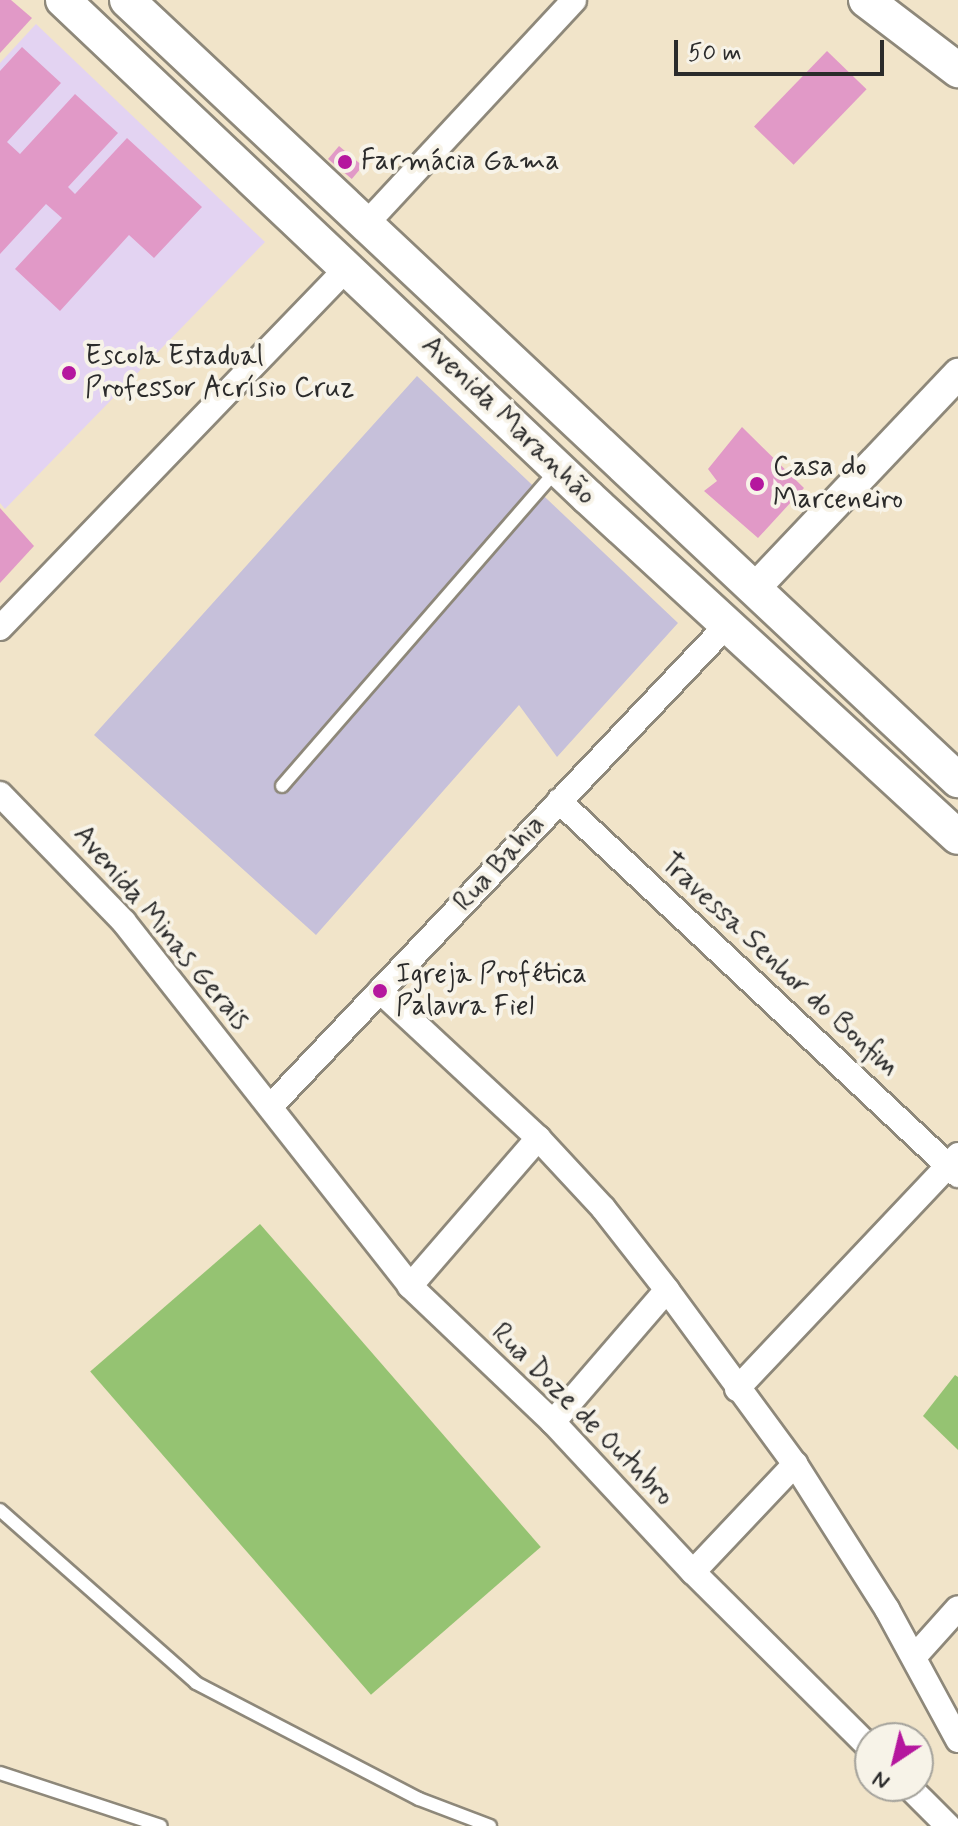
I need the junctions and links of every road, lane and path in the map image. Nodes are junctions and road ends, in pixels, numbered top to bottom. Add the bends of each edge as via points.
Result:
1 (63, 0) edge
2 (127, 0) edge
3 (574, 0) edge
4 (866, 0) edge
5 (958, 70) edge
6 (367, 223) junction
7 (348, 267) junction
8 (958, 374) edge
9 (558, 469) junction
10 (756, 587) junction
11 (5, 614) edge
12 (729, 623) junction
13 (958, 780) edge
14 (282, 786) dead end
15 (0, 794) edge
16 (559, 801) junction
17 (958, 837) edge
18 (380, 991) junction
19 (271, 1106) junction
20 (538, 1138) junction
21 (955, 1165) edge
22 (410, 1286) junction
23 (667, 1290) junction
24 (737, 1389) junction
25 (553, 1422) junction
26 (795, 1464) junction
27 (0, 1510) edge
28 (693, 1572) junction
29 (958, 1608) edge
30 (915, 1656) junction
31 (854, 1732) edge
32 (958, 1740) edge
33 (0, 1773) edge
34 (924, 1802) edge
35 (161, 1826) edge
36 (490, 1826) edge
37 (948, 1826) edge

1 - 7 main road, Avenida Maranhão
2 - 6 main road, Avenida Maranhão
3 - 6 street
4 - 5 main road
6 - 10 main road, Avenida Maranhão
7 - 9 main road, Avenida Maranhão
7 - 11 street
8 - 10 street
9 - 12 main road, Avenida Maranhão
9 - 14 lane
10 - 13 main road, Avenida Maranhão
12 - 16 street, Rua Bahia
12 - 17 main road, Avenida Maranhão
15 - 19 street, Avenida Minas Gerais via 124,922
16 - 18 street, Rua Bahia
16 - 21 street, Travessa Senhor do Bonfim
18 - 19 street, Rua Bahia
18 - 20 street
19 - 22 street, Rua Doze de Outubro
20 - 22 street
20 - 23 street via 603,1208
21 - 24 street
22 - 25 street, Rua Doze de Outubro
23 - 24 street
23 - 25 street
24 - 26 street
25 - 28 street, Rua Doze de Outubro
26 - 28 street
26 - 30 street
27 - 36 lane via 196,1683 419,1799
28 - 31 street, Rua Doze de Outubro
29 - 30 street
30 - 32 street
33 - 35 lane
34 - 37 street

